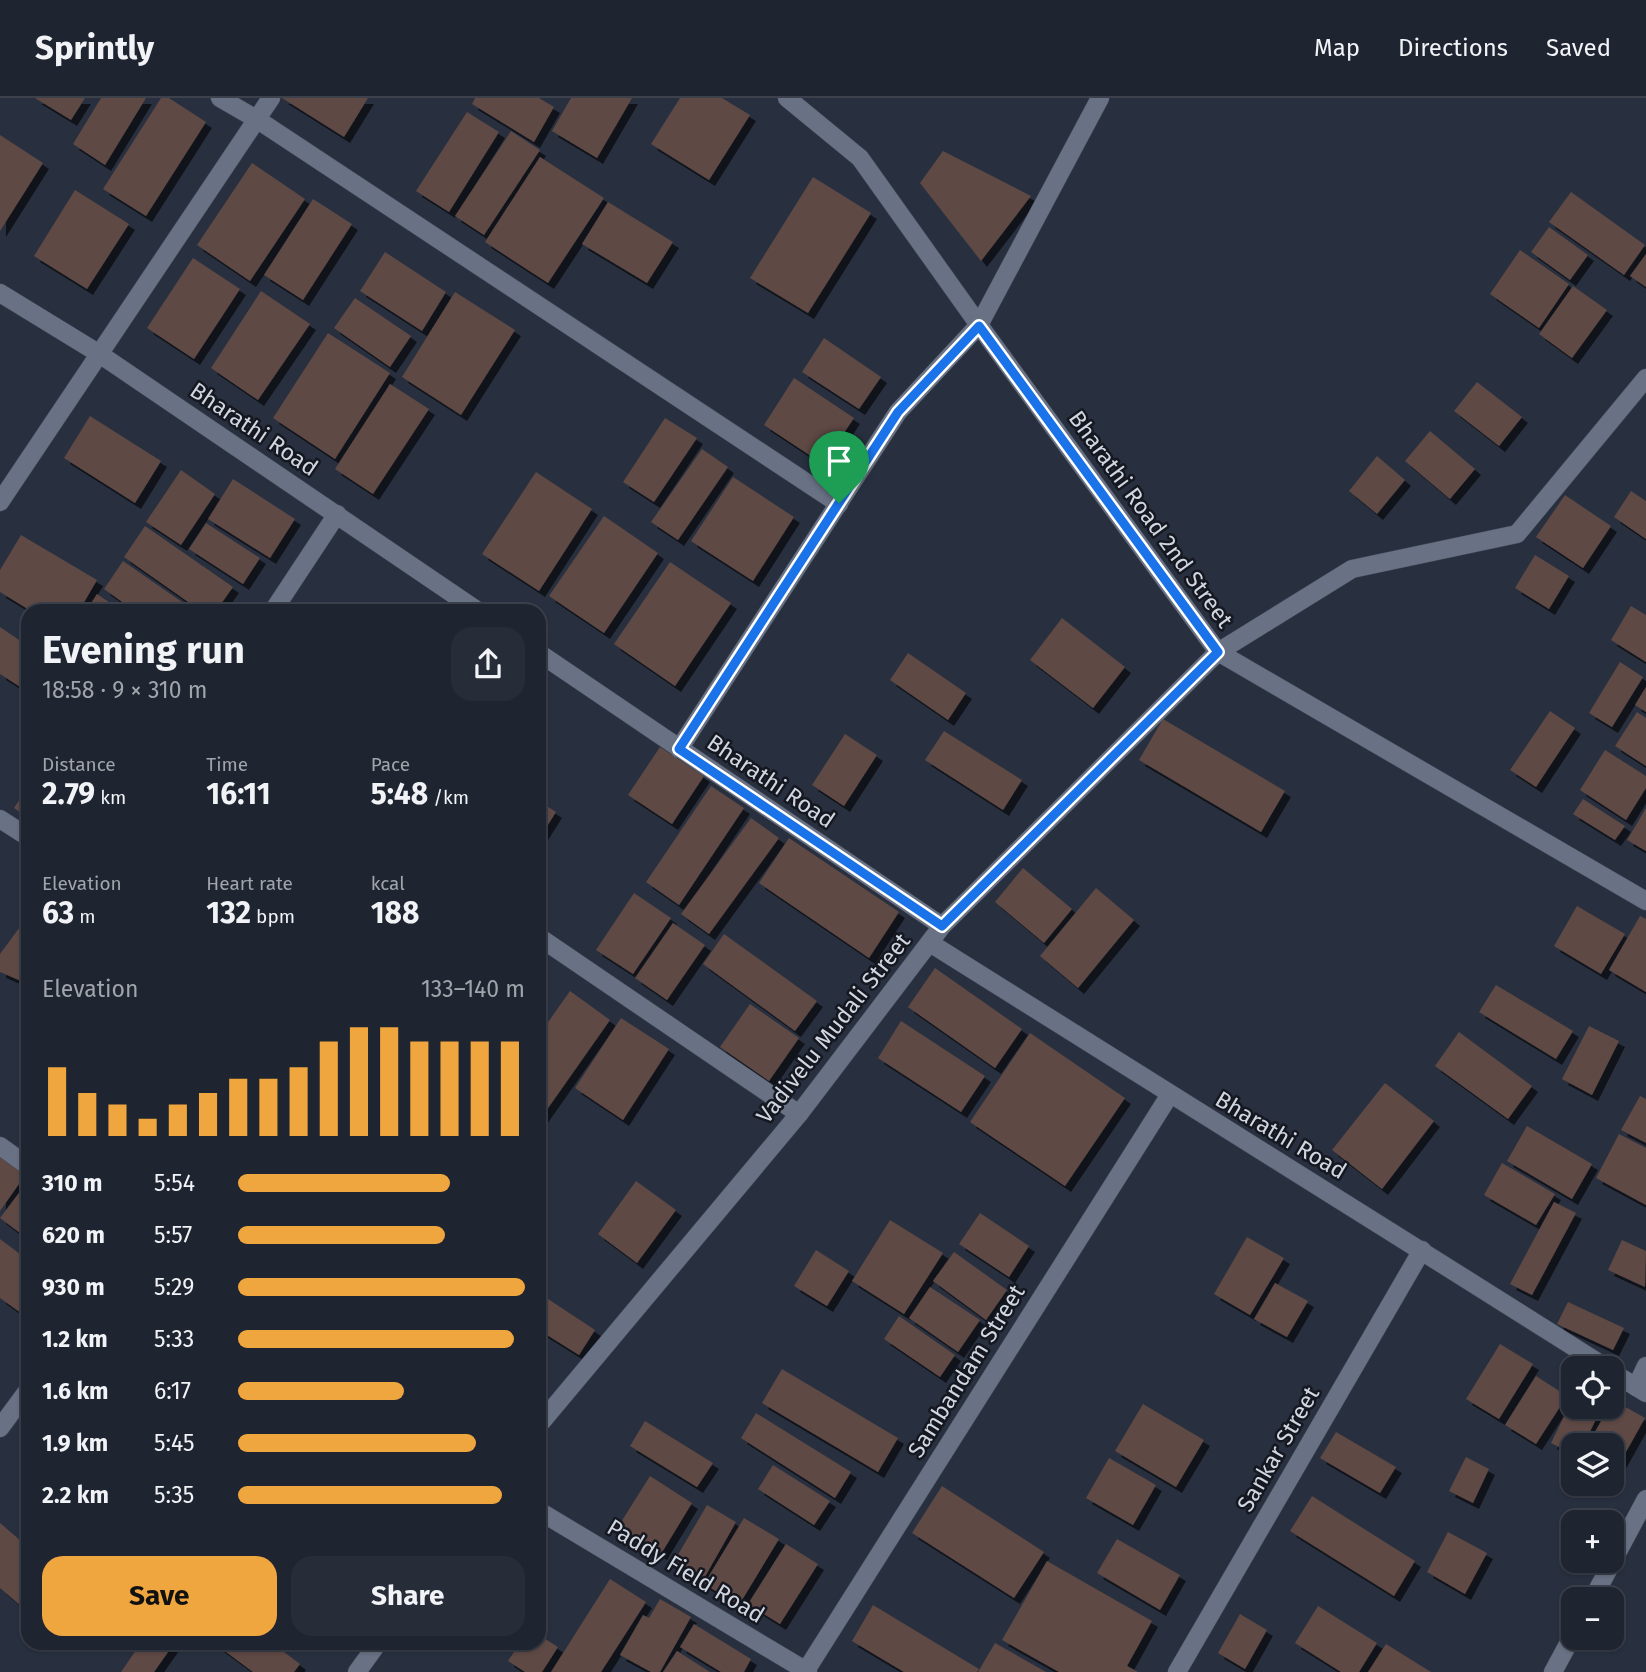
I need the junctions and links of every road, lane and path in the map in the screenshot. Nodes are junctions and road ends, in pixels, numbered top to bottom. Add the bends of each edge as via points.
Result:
1 (220, 98) edge
2 (271, 98) edge
3 (787, 98) edge
4 (1100, 98) edge
5 (258, 120) junction
6 (0, 293) edge
7 (979, 326) junction
8 (98, 353) junction
9 (1646, 378) edge
10 (0, 502) edge
11 (839, 503) junction
12 (337, 514) junction
13 (278, 604) edge
14 (468, 604) edge
15 (1218, 652) junction
16 (546, 658) edge
17 (679, 749) junction
18 (0, 819) edge
19 (21, 832) edge
20 (1646, 901) edge
21 (942, 926) junction
22 (546, 942) edge
23 (930, 943) junction
24 (1170, 1096) junction
25 (799, 1114) junction
26 (0, 1146) edge
27 (21, 1161) edge
28 (1422, 1250) junction
29 (1588, 1356) edge
30 (1646, 1366) edge
31 (1624, 1379) edge
32 (1641, 1390) edge
33 (21, 1400) edge
34 (546, 1417) edge
35 (0, 1429) edge
36 (1646, 1499) edge
37 (546, 1515) edge
38 (1599, 1587) edge
39 (373, 1650) edge
40 (1565, 1650) edge
41 (806, 1671) edge
42 (357, 1672) edge
43 (1177, 1672) edge
44 (1553, 1672) edge

1 - 5 street
2 - 5 street
3 - 7 street, Bharathi Road 2nd Street via 860,158
4 - 7 street
5 - 8 street
5 - 11 street
6 - 8 street, Bharathi Road
7 - 11 street via 898,412
7 - 15 street, Bharathi Road 2nd Street
8 - 10 street
8 - 12 street, Bharathi Road
9 - 15 street, Vadivelu Mudali Street via 1517,534 1352,569
11 - 17 street
12 - 13 street
12 - 14 street, Bharathi Road
15 - 20 street, Bharathi Road 2nd Street
15 - 21 street, Vadivelu Mudali Street
16 - 17 street, Bharathi Road
17 - 21 street, Bharathi Road
18 - 19 street
21 - 23 street, Vadivelu Mudali Street
22 - 25 street
23 - 24 street, Bharathi Road
23 - 25 street, Vadivelu Mudali Street
24 - 28 street, Bharathi Road
24 - 41 street, Sambandam Street
25 - 34 street, Vadivelu Mudali Street
26 - 27 street
28 - 29 street, Bharathi Road
28 - 43 street, Sankar Street
30 - 32 street
31 - 32 street
33 - 35 street
36 - 38 street
37 - 41 street, Paddy Field Road
39 - 42 street
40 - 44 street

